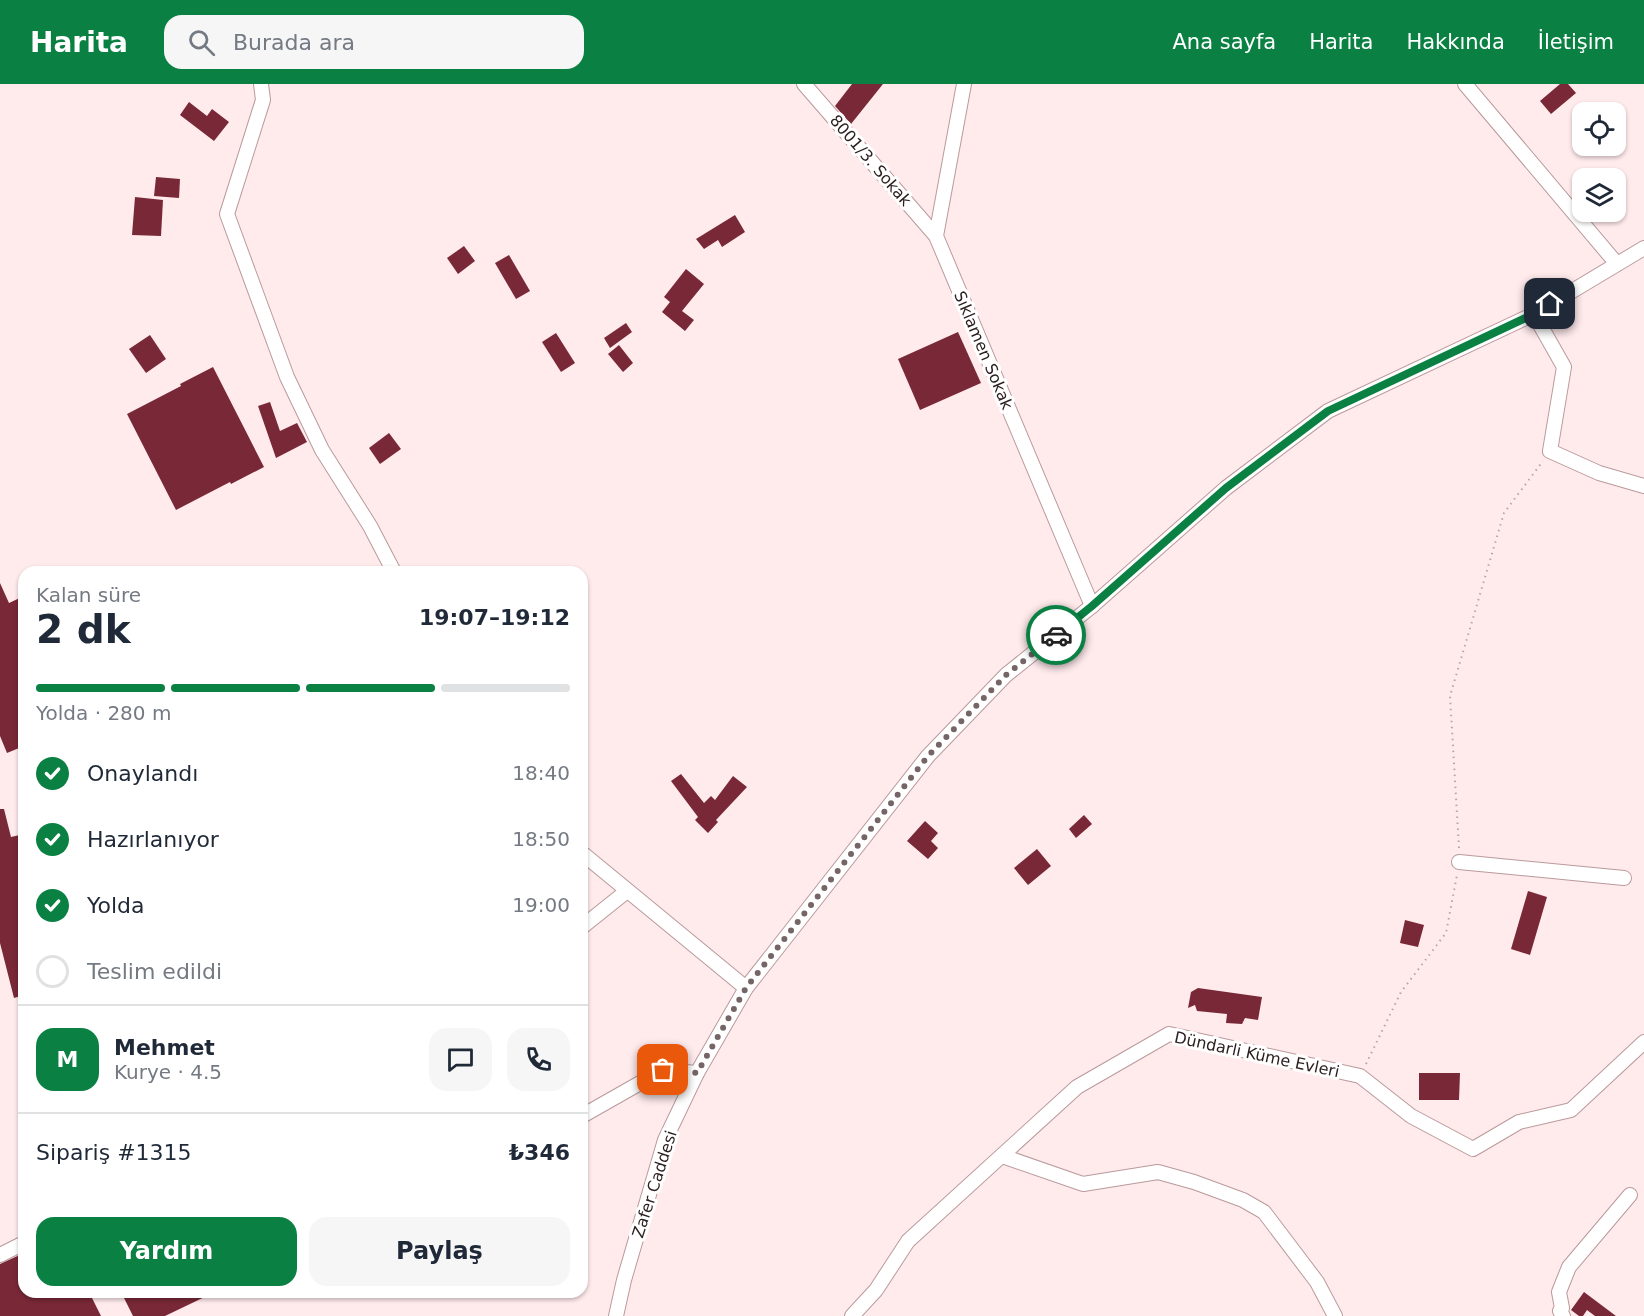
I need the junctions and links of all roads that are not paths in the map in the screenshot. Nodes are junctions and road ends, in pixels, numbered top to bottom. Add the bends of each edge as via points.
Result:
1 (261, 84) edge
2 (804, 84) edge
3 (964, 84) edge
4 (1465, 84) edge
5 (936, 236) junction
6 (1644, 248) edge
7 (1617, 264) junction
8 (1534, 314) junction
9 (1644, 486) edge
10 (391, 566) edge
11 (1092, 606) junction
12 (588, 858) edge
13 (1460, 862) road end
14 (1624, 878) dead end
15 (627, 891) junction
16 (588, 922) edge
17 (746, 988) junction
18 (1644, 1042) edge
19 (697, 1073) junction
20 (588, 1113) edge
21 (1002, 1156) junction
22 (1629, 1195) dead end
23 (18, 1246) edge
24 (0, 1255) edge
25 (616, 1316) edge
26 (852, 1316) edge
27 (1335, 1316) edge
28 (1563, 1316) edge

1 - 10 street via 262,100 227,214 286,377 322,450
2 - 5 street, 8001/3. Sokak
3 - 5 street
4 - 7 street
5 - 11 street, Sıklamen Sokak
6 - 7 street, Zafer Caddesi
7 - 8 street, Zafer Caddesi
8 - 9 street via 1564,368 1550,451 1599,473
8 - 11 street, Zafer Caddesi via 1328,411 1226,488
11 - 17 street, Zafer Caddesi via 1006,675 928,756
12 - 15 street
13 - 14 street
15 - 16 street
15 - 17 street
17 - 19 street, Zafer Caddesi
18 - 21 street, Dündarli Küme Evleri via 1571,1110 1519,1122 1473,1149 1411,1116 1360,1076 1169,1034 1077,1087
19 - 20 street via 663,1070
19 - 25 street, Zafer Caddesi via 665,1140
21 - 26 street, Dündarli Küme Evleri via 908,1241 876,1290
21 - 27 street via 1083,1184 1158,1172 1244,1200 1264,1212 1317,1282
22 - 28 street via 1569,1268 1559,1292
23 - 24 street

